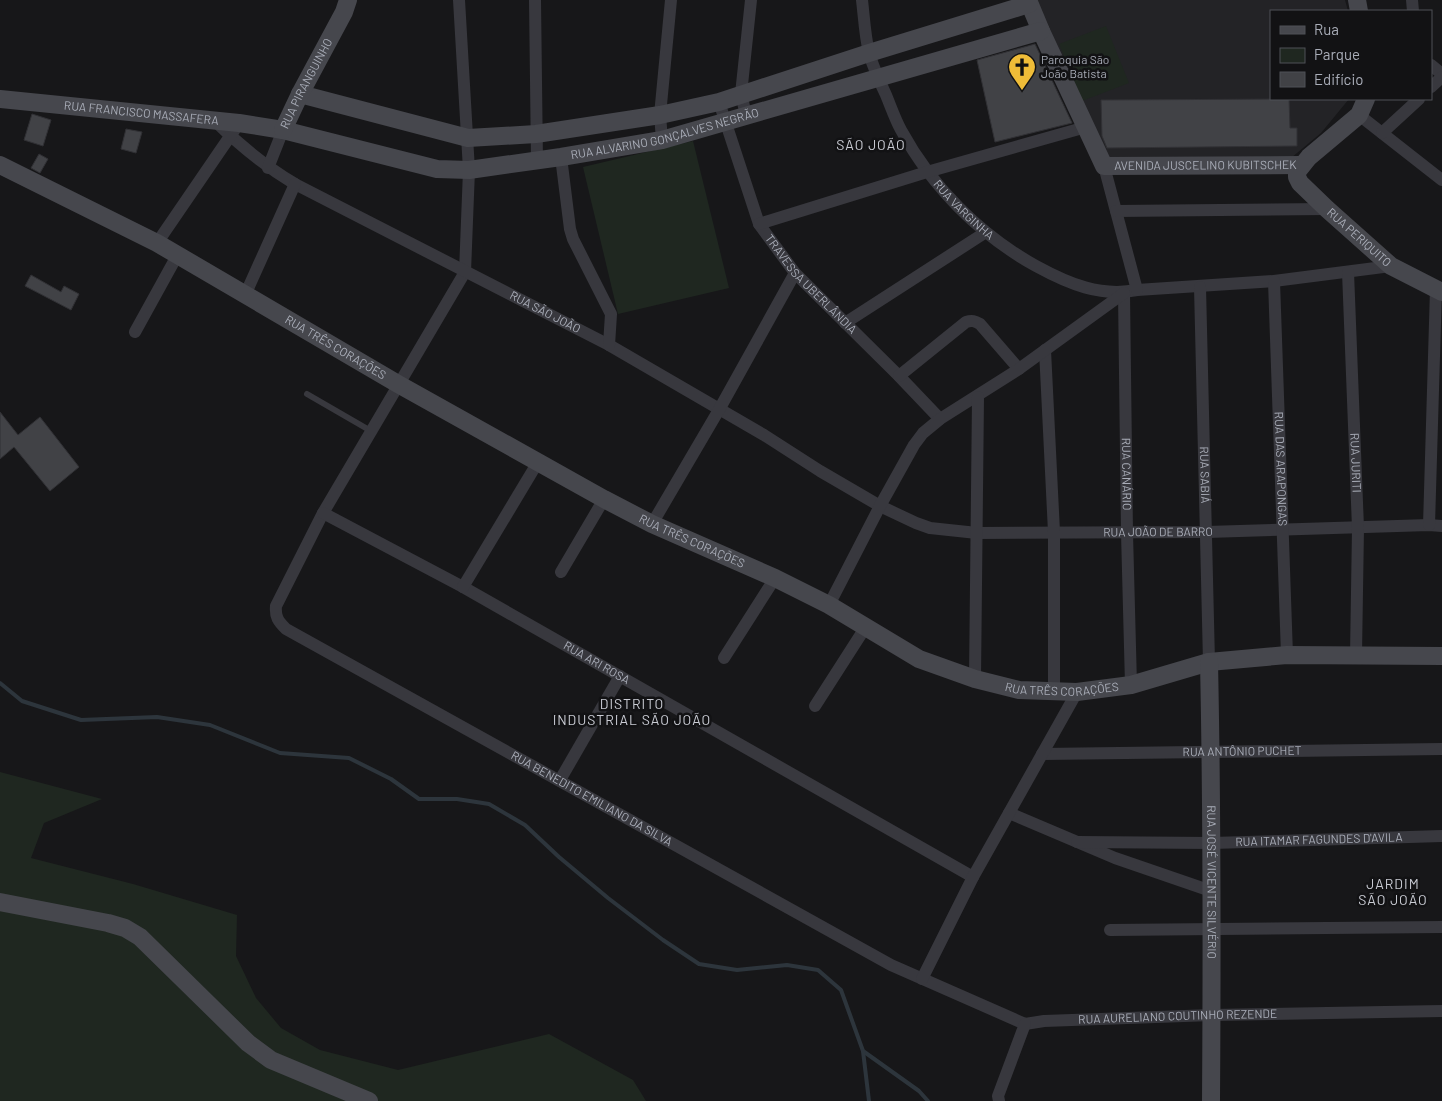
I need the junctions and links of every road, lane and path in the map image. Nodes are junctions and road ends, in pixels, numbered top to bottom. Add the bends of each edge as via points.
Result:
1 (348, 0) edge
2 (459, 0) edge
3 (535, 0) edge
4 (670, 0) edge
5 (751, 0) edge
6 (862, 0) edge
7 (1029, 2) edge
8 (1041, 31) junction
9 (869, 53) junction
10 (1432, 66) edge
11 (1442, 75) edge
12 (878, 77) junction
13 (1432, 86) edge
14 (300, 94) junction
15 (741, 94) junction
16 (0, 99) edge
17 (1418, 100) edge
18 (719, 102) junction
19 (1363, 107) edge
20 (660, 115) junction
21 (746, 115) junction
22 (726, 122) junction
23 (1086, 127) junction
24 (234, 129) junction
25 (283, 130) junction
26 (1382, 133) junction
27 (536, 134) junction
28 (468, 138) junction
29 (662, 140) junction
30 (561, 157) junction
31 (537, 161) junction
32 (0, 165) edge
33 (1302, 165) junction
34 (1104, 166) junction
35 (268, 168) junction
36 (469, 170) junction
37 (928, 172) junction
38 (1442, 180) edge
39 (295, 184) junction
40 (1327, 209) junction
41 (1116, 210) junction
42 (759, 224) junction
43 (986, 232) junction
44 (157, 243) junction
45 (178, 254) junction
46 (1391, 266) junction
47 (465, 272) junction
48 (1348, 272) junction
49 (794, 273) junction
50 (1274, 281) junction
51 (1200, 287) junction
52 (1137, 290) junction
53 (1439, 291) edge
54 (246, 293) junction
55 (1124, 293) junction
56 (845, 323) junction
57 (135, 332) dead end
58 (609, 345) junction
59 (1045, 350) junction
60 (1019, 370) junction
61 (899, 376) junction
62 (398, 384) junction
63 (307, 394) dead end
64 (978, 396) junction
65 (720, 408) junction
66 (940, 419) junction
67 (372, 431) junction
68 (538, 462) junction
69 (604, 499) junction
70 (880, 506) junction
71 (323, 513) junction
72 (652, 524) junction
73 (1436, 526) edge
74 (1284, 528) junction
75 (1358, 528) junction
76 (1054, 532) junction
77 (1206, 532) junction
78 (977, 533) junction
79 (1127, 533) junction
80 (561, 572) dead end
81 (775, 578) junction
82 (462, 587) junction
83 (829, 605) junction
84 (865, 628) junction
85 (1287, 655) junction
86 (1356, 655) junction
87 (1442, 656) edge
88 (724, 658) dead end
89 (1209, 662) junction
90 (620, 676) junction
91 (975, 679) junction
92 (1132, 685) junction
93 (1054, 692) junction
94 (1077, 692) junction
95 (814, 706) dead end
96 (1442, 749) edge
97 (1211, 753) junction
98 (1042, 754) junction
99 (560, 780) junction
100 (1009, 813) junction
101 (1442, 836) edge
102 (1077, 842) junction
103 (1212, 843) junction
104 (973, 877) junction
105 (1210, 891) junction
106 (0, 902) edge
107 (1442, 927) edge
108 (1110, 930) dead end
109 (1212, 930) junction
110 (922, 979) junction
111 (1442, 1011) edge
112 (1212, 1015) junction
113 (1026, 1024) junction
114 (369, 1101) edge
115 (999, 1101) edge
116 (1211, 1101) edge

1 - 14 street, RUA PIRANGUINHO
2 - 28 street
3 - 27 street
4 - 20 street
5 - 15 street
6 - 9 street, RUA VARGINHA
7 - 8 street
7 - 9 street, RUA ALVARINO GONÇALVES NEGRÃO
8 - 12 street, RUA ALVARINO GONÇALVES NEGRÃO
8 - 23 street
9 - 12 street, RUA VARGINHA
9 - 15 street, RUA ALVARINO GONÇALVES NEGRÃO
10 - 11 street
11 - 13 street
12 - 21 street, RUA ALVARINO GONÇALVES NEGRÃO
12 - 37 street, RUA VARGINHA via 901,130
14 - 25 street, RUA PIRANGUINHO
14 - 28 street, RUA ALVARINO GONÇALVES NEGRÃO
15 - 18 street, RUA ALVARINO GONÇALVES NEGRÃO
15 - 21 street
16 - 24 street, RUA FRANCISCO MASSAFERA via 213,119
17 - 26 street
18 - 20 street, RUA ALVARINO GONÇALVES NEGRÃO
18 - 22 street, TRAVESSA UBERLÂNDIA
19 - 26 street
19 - 33 street, AVENIDA JUSCELINO KUBITSCHEK
20 - 27 street, RUA ALVARINO GONÇALVES NEGRÃO
20 - 29 street
21 - 22 street, RUA ALVARINO GONÇALVES NEGRÃO
22 - 29 street, RUA ALVARINO GONÇALVES NEGRÃO
22 - 42 street, TRAVESSA UBERLÂNDIA
23 - 34 street
23 - 37 street
24 - 25 street, RUA FRANCISCO MASSAFERA
24 - 35 street, RUA SÃO JOÃO
24 - 44 street
25 - 35 street, RUA PIRANGUINHO
25 - 36 street, RUA ALVARINO GONÇALVES NEGRÃO via 436,169
26 - 38 street
27 - 28 street, RUA ALVARINO GONÇALVES NEGRÃO
27 - 31 street
28 - 36 street
29 - 30 street, RUA ALVARINO GONÇALVES NEGRÃO
30 - 31 street, RUA ALVARINO GONÇALVES NEGRÃO
30 - 58 street via 573,239 611,314
31 - 36 street, RUA ALVARINO GONÇALVES NEGRÃO
32 - 44 street, RUA TRÊS CORAÇÕES
33 - 34 street, AVENIDA JUSCELINO KUBITSCHEK
33 - 40 street, RUA PERIQUITO via 1297,172 1300,183
34 - 41 street
35 - 39 street, RUA SÃO JOÃO
36 - 47 street
37 - 42 street
37 - 43 street, RUA VARGINHA
39 - 47 street, RUA SÃO JOÃO
39 - 54 street
40 - 41 street
40 - 46 street, RUA PERIQUITO
41 - 52 street
42 - 49 street, TRAVESSA UBERLÂNDIA
43 - 55 street, RUA VARGINHA via 1016,254 1061,279 1098,291
43 - 56 street
44 - 45 street, RUA TRÊS CORAÇÕES
45 - 54 street, RUA TRÊS CORAÇÕES
45 - 57 street
46 - 48 street
46 - 53 street, RUA PERIQUITO
47 - 58 street, RUA SÃO JOÃO
47 - 62 street
48 - 50 street
48 - 75 street, RUA JURITI
49 - 56 street, TRAVESSA UBERLÂNDIA
49 - 65 street
50 - 51 street
50 - 74 street, RUA DAS ARAPONGAS
51 - 52 street
51 - 77 street, RUA SABIÁ
52 - 55 street
53 - 73 street
54 - 62 street, RUA TRÊS CORAÇÕES
55 - 59 street
55 - 79 street, RUA CANÁRIO
56 - 61 street, TRAVESSA UBERLÂNDIA
58 - 65 street, RUA SÃO JOÃO
59 - 60 street
59 - 76 street
60 - 61 street via 980,324 971,321
60 - 64 street
61 - 66 street, TRAVESSA UBERLÂNDIA
62 - 67 street
62 - 68 street, RUA TRÊS CORAÇÕES
63 - 67 lane
64 - 66 street
64 - 78 street
65 - 70 street, RUA SÃO JOÃO
65 - 72 street
66 - 70 street via 914,445
67 - 71 street
68 - 69 street, RUA TRÊS CORAÇÕES
68 - 82 street
69 - 72 street, RUA TRÊS CORAÇÕES
69 - 80 street
70 - 78 street, RUA JOÃO DE BARRO via 930,528
70 - 83 street
71 - 82 street, RUA ARI ROSA
71 - 99 street, RUA BENEDITO EMILIANO DA SILVA via 276,606 278,621 286,629
72 - 81 street, RUA TRÊS CORAÇÕES
73 - 75 street, RUA JOÃO DE BARRO
74 - 75 street, RUA JOÃO DE BARRO
74 - 77 street, RUA JOÃO DE BARRO
74 - 85 street, RUA DAS ARAPONGAS
75 - 86 street, RUA JURITI
76 - 78 street, RUA JOÃO DE BARRO
76 - 79 street, RUA JOÃO DE BARRO
76 - 93 street
77 - 79 street, RUA JOÃO DE BARRO
77 - 89 street, RUA SABIÁ
78 - 91 street
79 - 92 street, RUA CANÁRIO
81 - 83 street, RUA TRÊS CORAÇÕES
81 - 88 street
82 - 90 street, RUA ARI ROSA
83 - 84 street, RUA TRÊS CORAÇÕES
84 - 91 street, RUA TRÊS CORAÇÕES via 919,659
84 - 95 street
85 - 86 street, RUA TRÊS CORAÇÕES
85 - 89 street, RUA TRÊS CORAÇÕES
86 - 87 street, RUA TRÊS CORAÇÕES
89 - 92 street, RUA TRÊS CORAÇÕES
89 - 97 street, RUA JOSÉ VICENTE SILVÉRIO
90 - 99 street
90 - 104 street, RUA ARI ROSA
91 - 93 street, RUA TRÊS CORAÇÕES via 1019,690
92 - 94 street, RUA TRÊS CORAÇÕES
93 - 94 street, RUA TRÊS CORAÇÕES
94 - 98 street
96 - 97 street, RUA ANTÔNIO PUCHET
97 - 98 street, RUA ANTÔNIO PUCHET
97 - 103 street, RUA JOSÉ VICENTE SILVÉRIO
98 - 100 street
99 - 110 street, RUA BENEDITO EMILIANO DA SILVA via 891,965
100 - 102 street
100 - 104 street
101 - 103 street, RUA ITAMAR FAGUNDES D'AVILA
102 - 103 street, RUA ITAMAR FAGUNDES D'AVILA
102 - 105 street
103 - 105 street, RUA JOSÉ VICENTE SILVÉRIO
104 - 110 street
105 - 109 street, RUA JOSÉ VICENTE SILVÉRIO
106 - 114 street via 124,928 140,937 248,1043 271,1060
107 - 109 street
108 - 109 street
109 - 112 street, RUA JOSÉ VICENTE SILVÉRIO
110 - 113 street
111 - 112 street, RUA AURELIANO COUTINHO REZENDE
112 - 113 street, RUA AURELIANO COUTINHO REZENDE
112 - 116 street, RUA JOSÉ VICENTE SILVÉRIO
113 - 115 street via 998,1096

